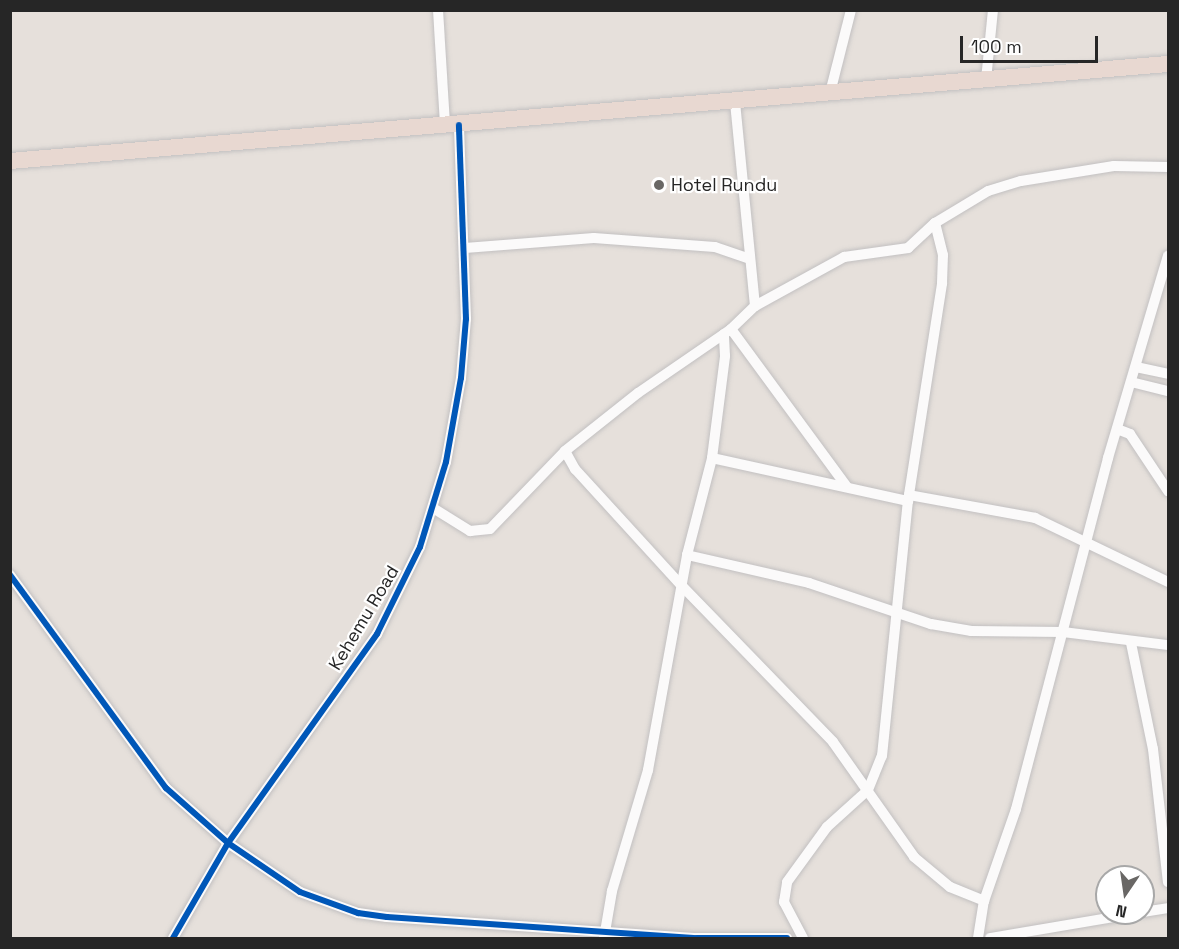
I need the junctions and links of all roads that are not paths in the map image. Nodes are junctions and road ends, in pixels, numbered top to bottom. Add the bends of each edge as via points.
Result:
1 (438, 10) edge
2 (851, 10) edge
3 (993, 10) edge
4 (1168, 64) edge
5 (986, 80) junction
6 (830, 93) junction
7 (735, 102) junction
8 (452, 125) junction
9 (10, 161) edge
10 (1168, 167) edge
11 (935, 223) junction
12 (465, 249) junction
13 (1168, 256) edge
14 (750, 259) junction
15 (755, 306) junction
16 (728, 331) junction
17 (1136, 367) junction
18 (1168, 374) edge
19 (1131, 382) junction
20 (1168, 391) edge
21 (1117, 429) junction
22 (565, 451) junction
23 (712, 458) junction
24 (847, 487) junction
25 (1168, 491) edge
26 (909, 498) junction
27 (433, 508) junction
28 (1086, 539) junction
29 (687, 555) junction
30 (10, 575) edge
31 (1168, 582) edge
32 (682, 586) junction
33 (896, 609) junction
34 (1063, 632) junction
35 (1131, 643) junction
36 (1168, 645) edge
37 (868, 790) junction
38 (228, 843) junction
39 (1168, 882) edge
40 (984, 902) junction
41 (1095, 921) edge
42 (605, 934) edge
43 (173, 939) edge
44 (787, 939) edge
45 (803, 939) edge
46 (978, 939) edge
47 (990, 939) edge

1 - 8 street, Kehemu Road
2 - 6 street
3 - 5 street
4 - 5 highway
5 - 6 highway
6 - 7 highway
7 - 8 highway
7 - 14 street
8 - 9 highway
8 - 12 street, Kehemu Road
10 - 11 street via 1114,166 1036,177 988,191
11 - 15 street via 908,248 844,257
11 - 26 street via 943,255 942,284
12 - 14 street via 603,239 715,247
12 - 27 street, Kehemu Road via 461,378
13 - 17 street
14 - 15 street
15 - 16 street
16 - 22 street
16 - 23 street
16 - 24 street
17 - 18 street
17 - 19 street
19 - 20 street
19 - 21 street
21 - 25 street via 1130,434
21 - 28 street
22 - 27 street via 483,533 460,526
22 - 32 street via 576,469
23 - 24 street
23 - 29 street
24 - 26 street
26 - 28 street via 1035,518
26 - 33 street
27 - 38 street, Kehemu Road via 409,574 377,634
28 - 31 street
28 - 34 street
29 - 32 street
29 - 33 street
30 - 38 street via 166,788
32 - 37 street via 833,742
32 - 42 street via 657,727 612,891
33 - 34 street via 931,624 972,631
33 - 37 street via 882,756
34 - 35 street
34 - 40 street via 1016,809
35 - 36 street
35 - 39 street via 1153,749
37 - 40 street via 924,867 950,887
37 - 45 street via 827,827 787,882 784,902
38 - 42 street via 300,892 358,913
38 - 43 street, Kehemu Road
40 - 46 street
41 - 47 street
42 - 44 street

